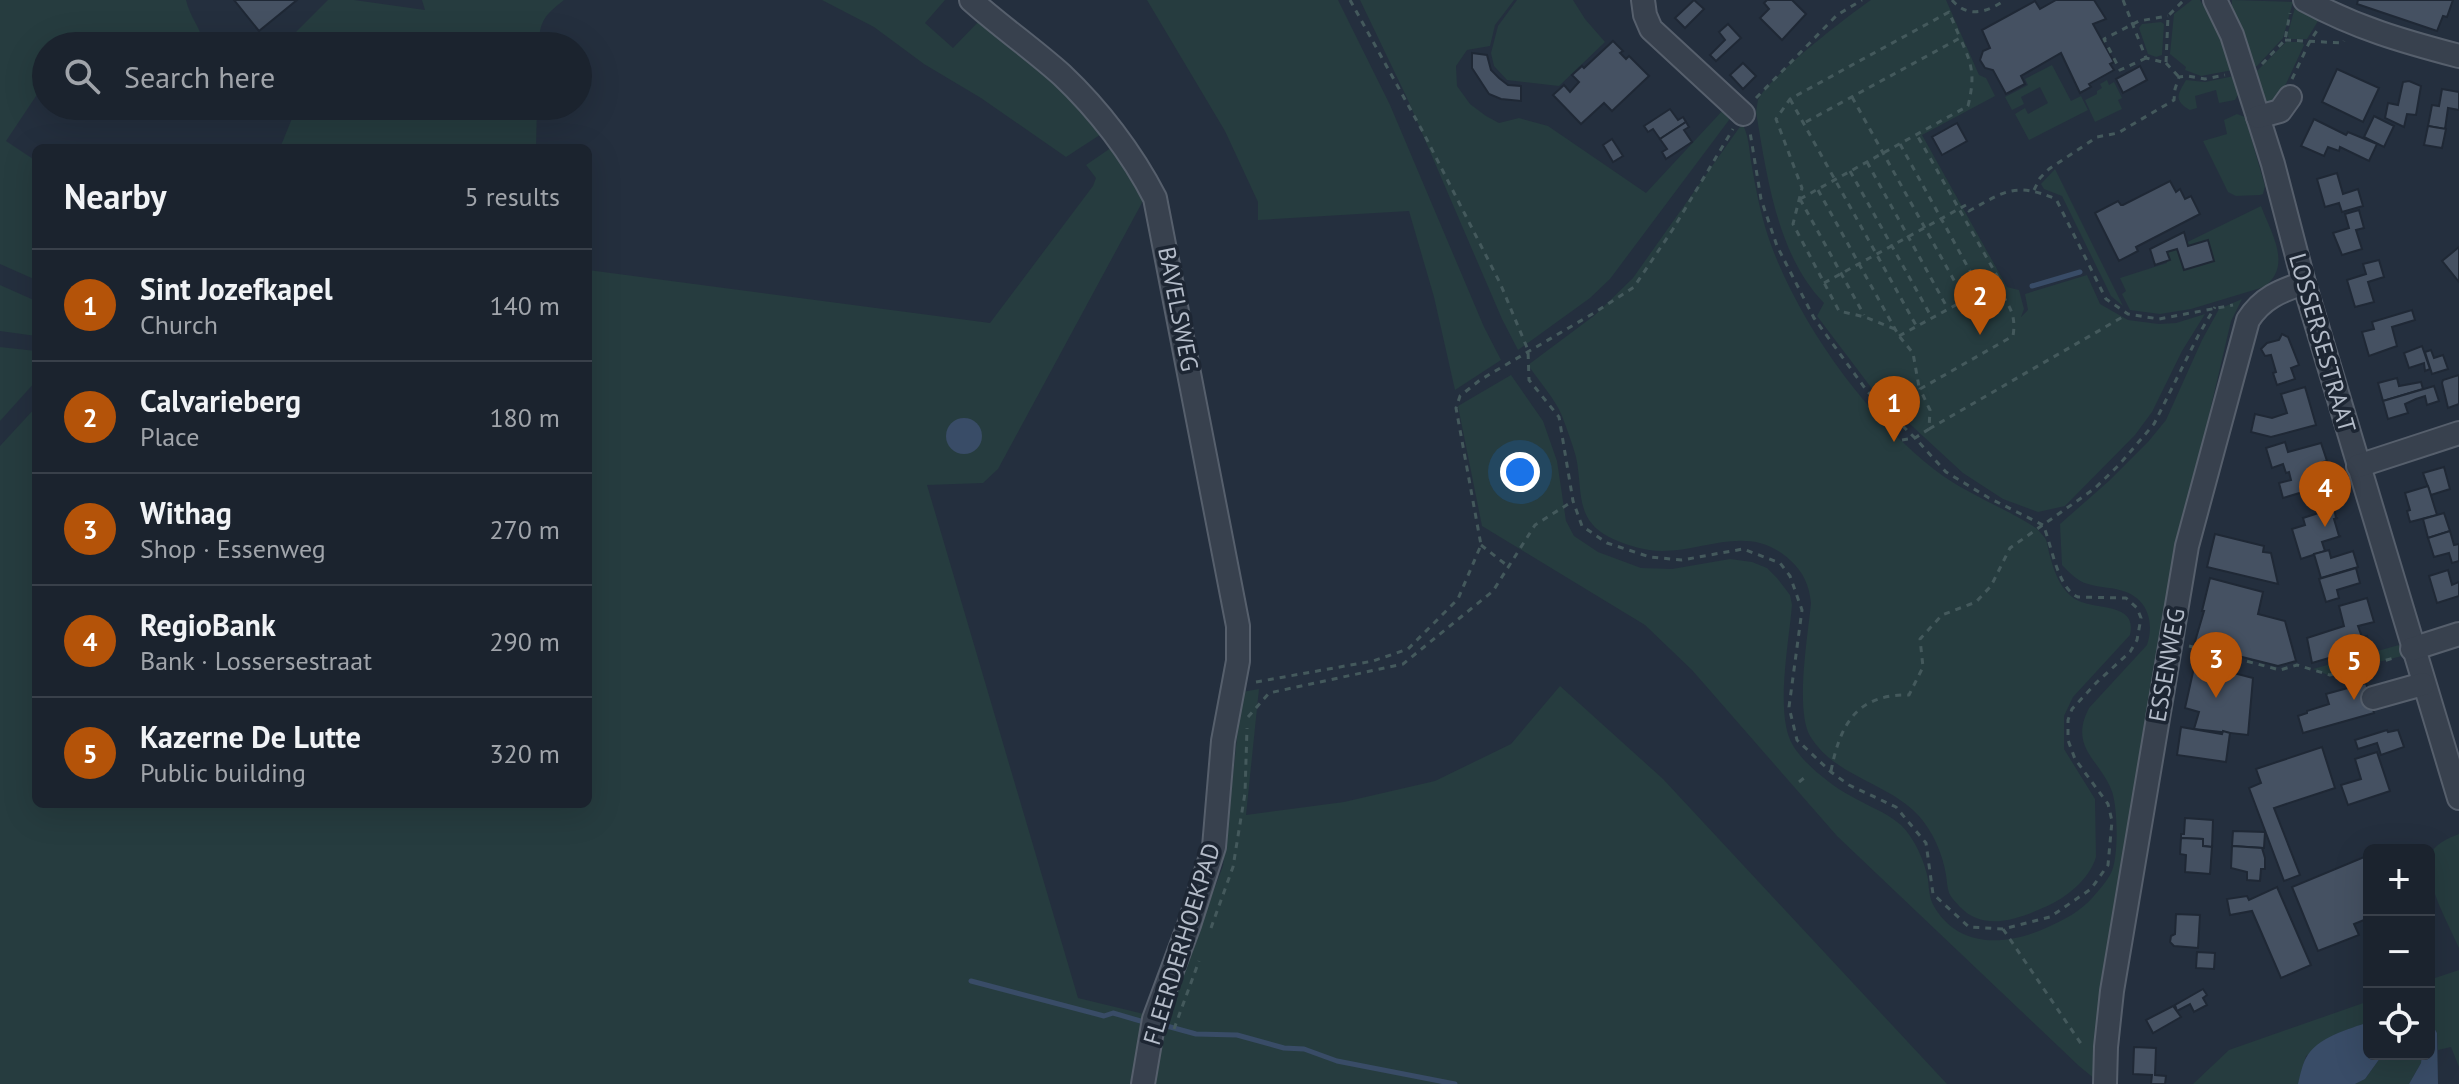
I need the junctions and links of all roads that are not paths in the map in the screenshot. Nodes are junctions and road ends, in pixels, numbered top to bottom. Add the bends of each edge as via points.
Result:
1 (971, 0) edge
2 (1643, 0) edge
3 (2215, 0) edge
4 (2298, 4) edge
5 (2341, 13) edge
6 (2459, 56) edge
7 (2290, 97) road end
8 (1743, 114) road end
9 (2258, 117) junction
10 (2304, 283) junction
11 (2459, 433) edge
12 (2358, 466) junction
13 (2459, 634) edge
14 (2413, 651) junction
15 (2423, 684) junction
16 (1234, 688) joint
17 (2373, 698) dead end
18 (2459, 798) edge
19 (2105, 1076) edge
20 (1143, 1084) edge

1 - 16 street, BAVELSWEG via 1099,114 1155,198 1238,626
2 - 8 street via 1651,29
3 - 9 street, LOSSERSESTRAAT
4 - 5 street
5 - 6 street via 2386,37
7 - 9 street via 2280,111
9 - 10 street, LOSSERSESTRAAT
10 - 12 street, LOSSERSESTRAAT
10 - 19 street, ESSENWEG via 2263,301 2248,320 2187,546 2112,991
11 - 12 street
12 - 14 street, LOSSERSESTRAAT
13 - 14 street
14 - 15 street, LOSSERSESTRAAT
15 - 17 street
15 - 18 street, LOSSERSESTRAAT
16 - 20 street, FLEERDERHOEKPAD via 1223,741 1214,847 1154,1019

